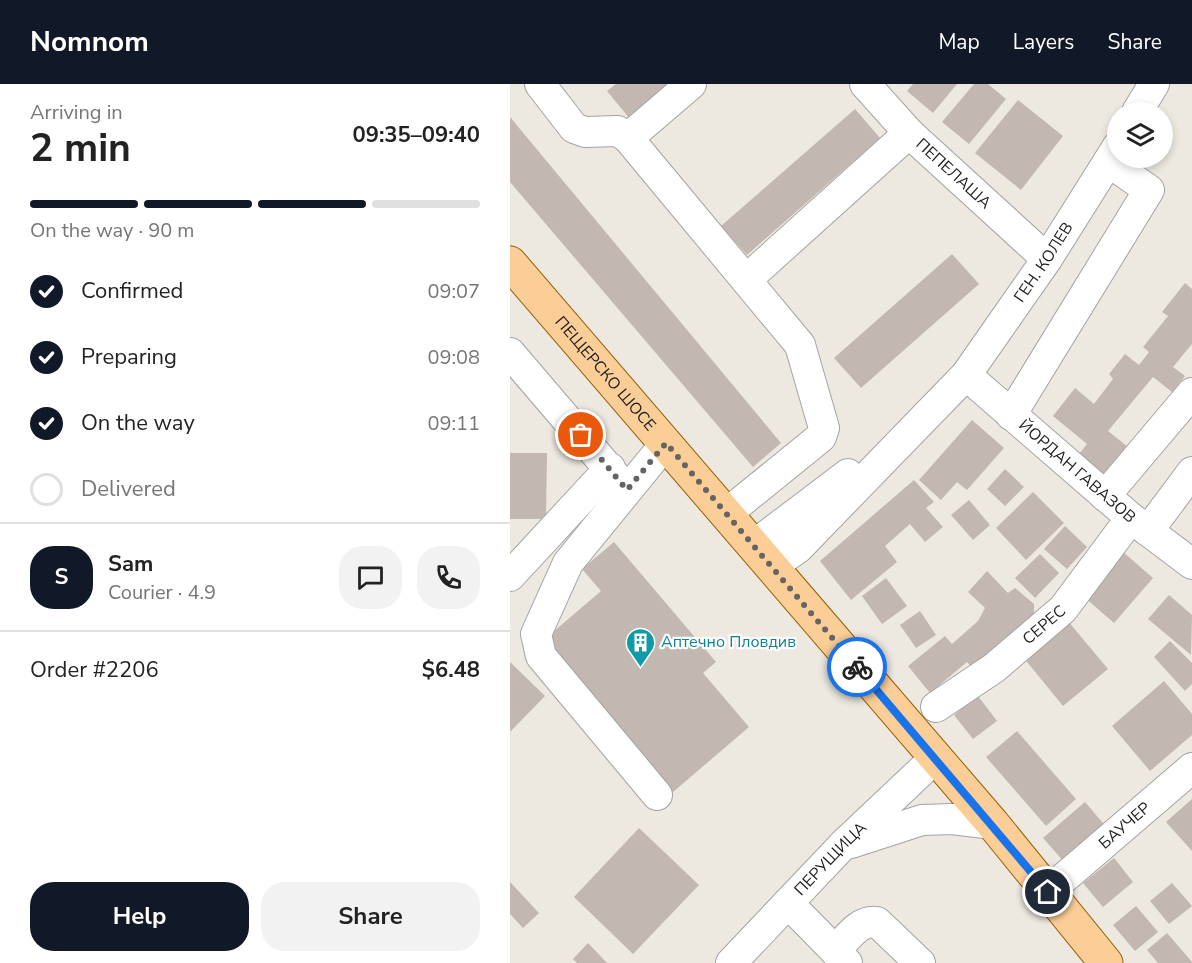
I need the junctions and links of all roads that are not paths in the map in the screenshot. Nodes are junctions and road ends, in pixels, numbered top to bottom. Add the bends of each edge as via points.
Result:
1 (540, 84) edge
2 (691, 84) edge
3 (865, 84) edge
4 (1154, 84) edge
5 (1143, 102) edge
6 (909, 133) junction
7 (628, 138) junction
8 (1107, 164) edge
9 (1127, 168) edge
10 (1047, 259) junction
11 (510, 263) edge
12 (746, 279) junction
13 (510, 353) edge
14 (966, 375) junction
15 (1192, 393) edge
16 (1011, 415) junction
17 (666, 443) junction
18 (1192, 472) edge
19 (618, 479) junction
20 (1105, 496) junction
21 (726, 514) junction
22 (1139, 525) junction
23 (762, 556) junction
24 (1192, 564) edge
25 (510, 576) edge
26 (936, 707) dead end
27 (935, 758) junction
28 (1192, 768) edge
29 (657, 795) dead end
30 (993, 824) junction
31 (843, 846) junction
32 (1058, 884) dead end
33 (788, 903) junction
34 (841, 957) edge
35 (731, 963) edge
36 (920, 963) edge
37 (1106, 963) edge

1 - 7 street via 574,128 585,132 618,130
2 - 7 street
3 - 6 street, ПЕПЕЛАША
4 - 5 street
6 - 10 street, ПЕПЕЛАША
6 - 12 street
7 - 12 street
8 - 10 street, ГЕН. КОЛЕВ
9 - 16 street via 1149,190
10 - 14 street, ГЕН. КОЛЕВ
11 - 17 main road, ПЕЩЕРСКО ШОСЕ
12 - 21 street via 800,345 824,428 821,437
13 - 19 street
14 - 16 street, ЙОРДАН ГАВАЗОВ
14 - 23 street, ГЕН. КОЛЕВ via 798,548
15 - 20 street
16 - 20 street, ЙОРДАН ГАВАЗОВ
17 - 19 street
17 - 21 main road, ПЕЩЕРСКО ШОСЕ
18 - 22 street, СЕРЕС
19 - 25 street
19 - 29 street via 568,563 537,634 541,656
20 - 22 street, ЙОРДАН ГАВАЗОВ
21 - 23 main road, ПЕЩЕРСКО ШОСЕ
22 - 24 street, ЙОРДАН ГАВАЗОВ
22 - 26 street, СЕРЕС via 1063,609 994,668
23 - 27 main road, ПЕЩЕРСКО ШОСЕ
27 - 30 main road, ПЕЩЕРСКО ШОСЕ
27 - 31 street, ПЕРУЩИЦА
28 - 32 street, БАУЧЕР
30 - 31 street via 922,820
30 - 37 main road, ПЕЩЕРСКО ШОСЕ
31 - 33 street, ПЕРУЩИЦА
33 - 34 street
33 - 35 street, ПЕРУЩИЦА
34 - 36 street via 861,924 869,921 877,922

